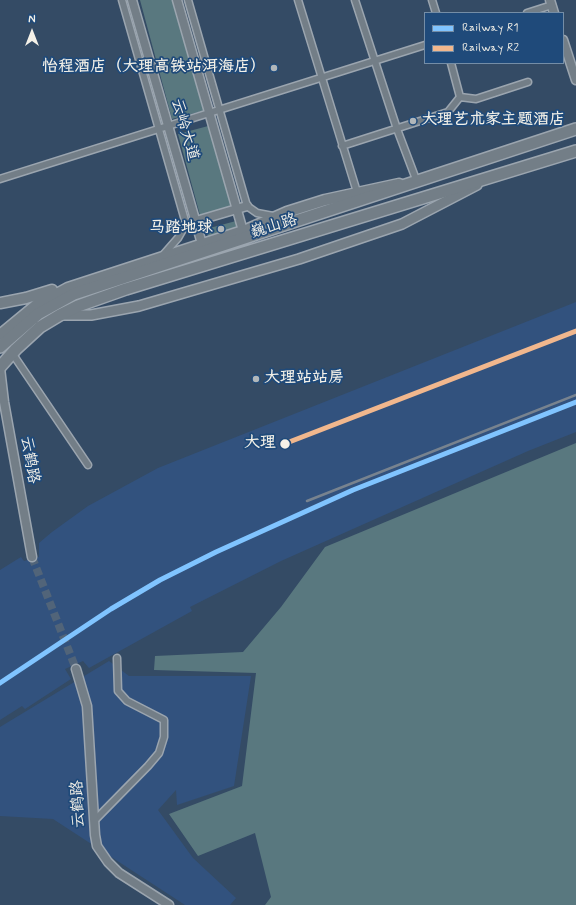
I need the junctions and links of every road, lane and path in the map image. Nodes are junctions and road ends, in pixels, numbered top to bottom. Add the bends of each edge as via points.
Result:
1 (122, 0) edge
2 (132, 0) edge
3 (177, 0) edge
4 (188, 0) edge
5 (298, 0) edge
6 (355, 0) edge
7 (432, 0) edge
8 (552, 6) edge
9 (436, 12) edge
10 (531, 12) edge
11 (564, 43) edge
12 (424, 44) edge
13 (374, 60) junction
14 (450, 64) edge
15 (321, 77) junction
16 (576, 80) edge
17 (528, 82) dead end
18 (460, 97) junction
19 (220, 109) junction
20 (209, 113) junction
21 (168, 126) junction
22 (159, 129) junction
23 (396, 129) junction
24 (576, 129) edge
25 (342, 146) junction
26 (576, 151) edge
27 (494, 176) junction
28 (0, 178) edge
29 (417, 182) junction
30 (357, 192) junction
31 (247, 206) junction
32 (237, 209) junction
33 (277, 216) junction
34 (196, 221) junction
35 (186, 224) junction
36 (244, 231) junction
37 (202, 244) junction
38 (162, 257) junction
39 (89, 280) junction
40 (0, 303) edge
41 (60, 315) junction
42 (0, 335) edge
43 (0, 347) edge
44 (12, 353) junction
45 (0, 367) edge
46 (88, 465) dead end
47 (32, 557) tunnel mouth
48 (117, 658) dead end
49 (76, 669) tunnel mouth
50 (94, 821) junction
51 (169, 905) edge

1 - 22 street
2 - 21 street, 云岭大道
3 - 20 street, 云岭大道
4 - 19 street
5 - 15 street
6 - 13 street
7 - 9 street
8 - 10 street
11 - 16 street
12 - 13 street
13 - 15 street
13 - 23 street
14 - 18 street
15 - 19 street
15 - 25 street
17 - 18 street via 476,99
18 - 23 street via 448,112
19 - 20 street
19 - 31 street
20 - 21 street
20 - 32 street, 云岭大道
21 - 22 street
21 - 34 street, 云岭大道
22 - 28 street
22 - 35 street
23 - 25 street
23 - 29 street
24 - 29 highway, 巍山路
25 - 30 street
26 - 27 highway, 巍山路
27 - 41 highway, 巍山路 via 126,289
27 - 41 main road via 409,221 310,256 139,306 91,315
29 - 30 main road
29 - 43 highway, 巍山路 via 68,297 38,314
30 - 33 main road
31 - 32 street
31 - 33 street via 262,215
32 - 34 street
32 - 36 street, 云岭大道
33 - 36 main road
34 - 35 street
34 - 37 street, 云岭大道
35 - 38 street
36 - 37 main road
37 - 38 main road
38 - 39 main road
39 - 40 main road
39 - 42 main road via 43,300
41 - 44 highway, 巍山路 via 40,328
44 - 45 highway, 巍山路
44 - 46 street
45 - 47 street, 云鹤路
48 - 50 street via 118,691 127,701 164,720 164,737 159,753
49 - 50 street, 云鹤路 via 87,706
50 - 51 street, 云鹤路 via 96,841 108,862 123,876

